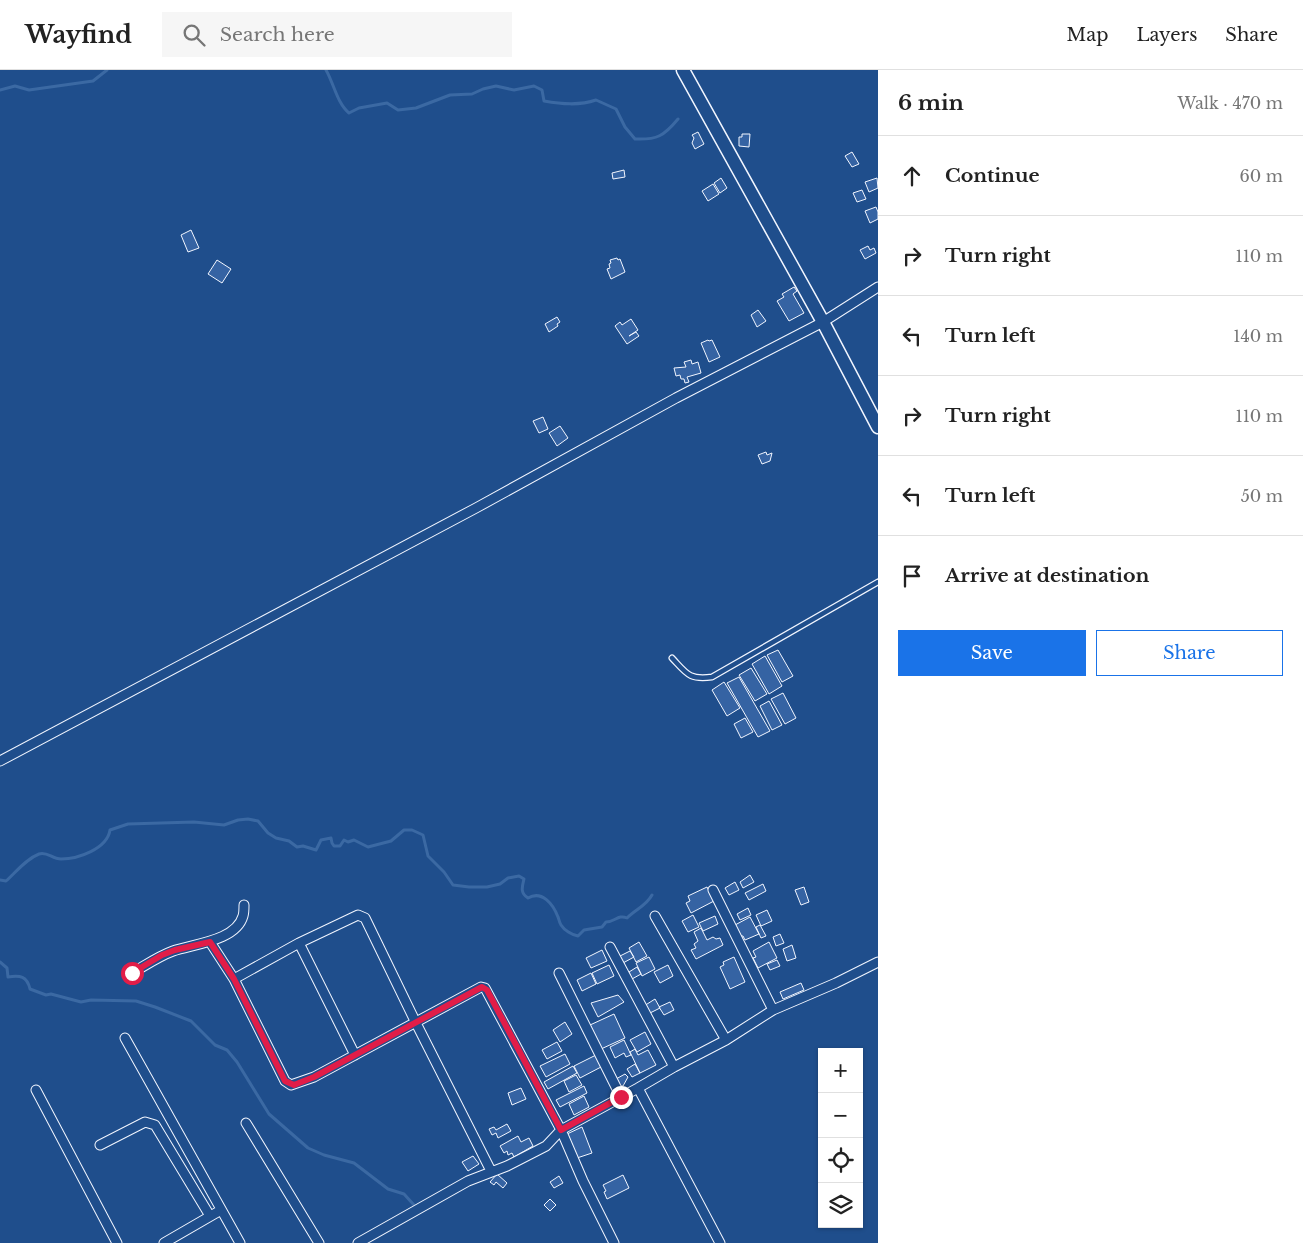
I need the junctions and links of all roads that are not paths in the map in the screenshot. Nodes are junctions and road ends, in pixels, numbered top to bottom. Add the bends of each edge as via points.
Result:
1 (683, 70) edge
2 (878, 287) edge
3 (823, 322) junction
4 (878, 427) edge
5 (878, 582) edge
6 (672, 658) dead end
7 (0, 761) edge
8 (713, 890) dead end
9 (244, 905) dead end
10 (655, 916) dead end
11 (210, 942) junction
12 (299, 943) junction
13 (610, 947) dead end
14 (878, 962) edge
15 (132, 973) dead end
16 (559, 973) dead end
17 (234, 979) junction
18 (773, 1010) junction
19 (416, 1023) junction
20 (125, 1038) dead end
21 (726, 1040) junction
22 (354, 1054) junction
23 (674, 1067) junction
24 (638, 1088) junction
25 (36, 1090) dead end
26 (621, 1097) junction
27 (246, 1122) dead end
28 (561, 1130) junction
29 (100, 1145) dead end
30 (491, 1171) junction
31 (222, 1210) junction
32 (210, 1216) junction
33 (117, 1243) edge
34 (164, 1243) edge
35 (240, 1243) edge
36 (319, 1243) edge
37 (358, 1243) edge
38 (614, 1243) edge
39 (720, 1243) edge

1 - 3 street
2 - 3 street
3 - 4 street
3 - 7 street
5 - 6 lane via 712,677 698,679 689,676
8 - 18 street
9 - 11 street via 238,926
10 - 21 street
11 - 15 street via 162,955
11 - 17 street
12 - 17 street
12 - 19 street via 358,915 365,918
12 - 22 street
13 - 23 street
14 - 18 street
16 - 26 street
17 - 22 street via 288,1084 294,1085 314,1077
18 - 21 street
19 - 22 street
19 - 28 street via 480,987 485,988
19 - 30 street
20 - 31 street
21 - 23 street
23 - 24 street
24 - 26 street
24 - 39 street
25 - 33 street
26 - 28 street
27 - 36 street
28 - 30 street via 546,1146
28 - 38 street
29 - 32 street via 145,1122 151,1123
30 - 37 street
31 - 32 street
31 - 35 street
32 - 34 street

